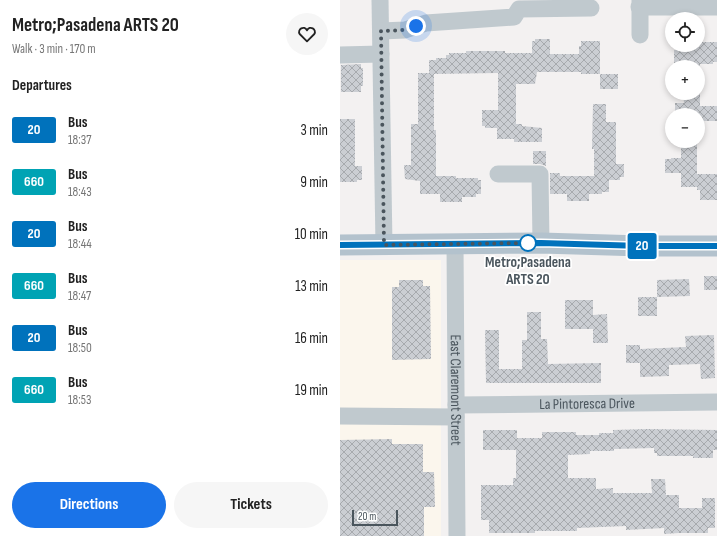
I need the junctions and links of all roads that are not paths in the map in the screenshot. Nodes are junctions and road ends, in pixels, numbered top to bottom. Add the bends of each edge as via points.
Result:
1 (380, 0) edge
2 (640, 4) edge
3 (717, 7) edge
4 (591, 8) dead end
5 (381, 31) junction
6 (640, 35) dead end
7 (381, 54) junction
8 (340, 55) edge
9 (498, 174) dead end
10 (541, 243) junction
11 (455, 244) junction
12 (340, 245) edge
13 (384, 245) junction
14 (717, 246) edge
15 (717, 402) edge
16 (456, 411) junction
17 (340, 416) edge
18 (457, 536) edge

1 - 5 street
2 - 3 street
2 - 6 street
4 - 5 street via 519,9 514,17 426,23 405,30
5 - 7 street
7 - 8 street
7 - 13 street
9 - 10 street via 540,174
10 - 11 main road
10 - 14 main road
11 - 13 main road
11 - 16 street, East Claremont Street
12 - 13 main road
15 - 16 street, La Pintoresca Drive
16 - 17 street, La Pintoresca Drive
16 - 18 street, East Claremont Street

